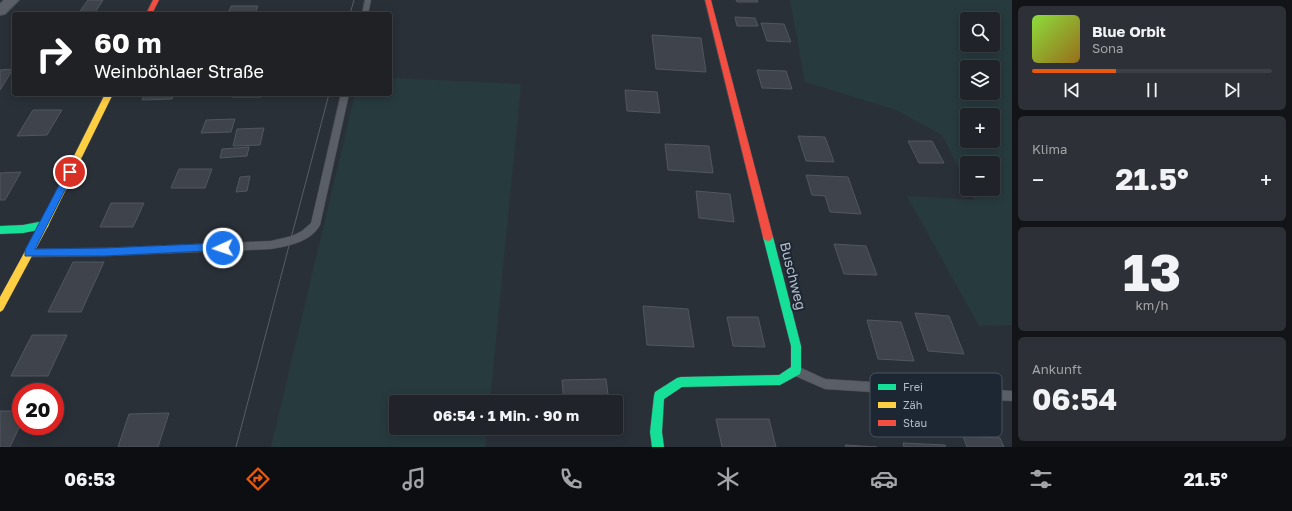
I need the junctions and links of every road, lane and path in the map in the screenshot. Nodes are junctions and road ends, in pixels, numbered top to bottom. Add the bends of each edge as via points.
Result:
1 (12, 0) edge
2 (156, 0) edge
3 (368, 0) edge
4 (708, 0) edge
5 (0, 11) edge
6 (150, 12) edge
7 (365, 12) edge
8 (108, 96) edge
9 (345, 96) edge
10 (44, 225) junction
11 (0, 230) edge
12 (28, 253) junction
13 (0, 307) edge
14 (796, 370) junction
15 (870, 387) edge
16 (1002, 395) edge
17 (1012, 396) edge
18 (658, 447) edge

1 - 5 street
2 - 6 street
3 - 7 lane
4 - 14 street, Buschweg via 796,346
8 - 10 street
9 - 12 lane via 315,224 304,236 290,242 271,245 121,252
10 - 11 street
10 - 12 street
12 - 13 street
14 - 15 lane via 825,384
14 - 18 street via 780,380 682,382 659,396 656,432
16 - 17 lane

